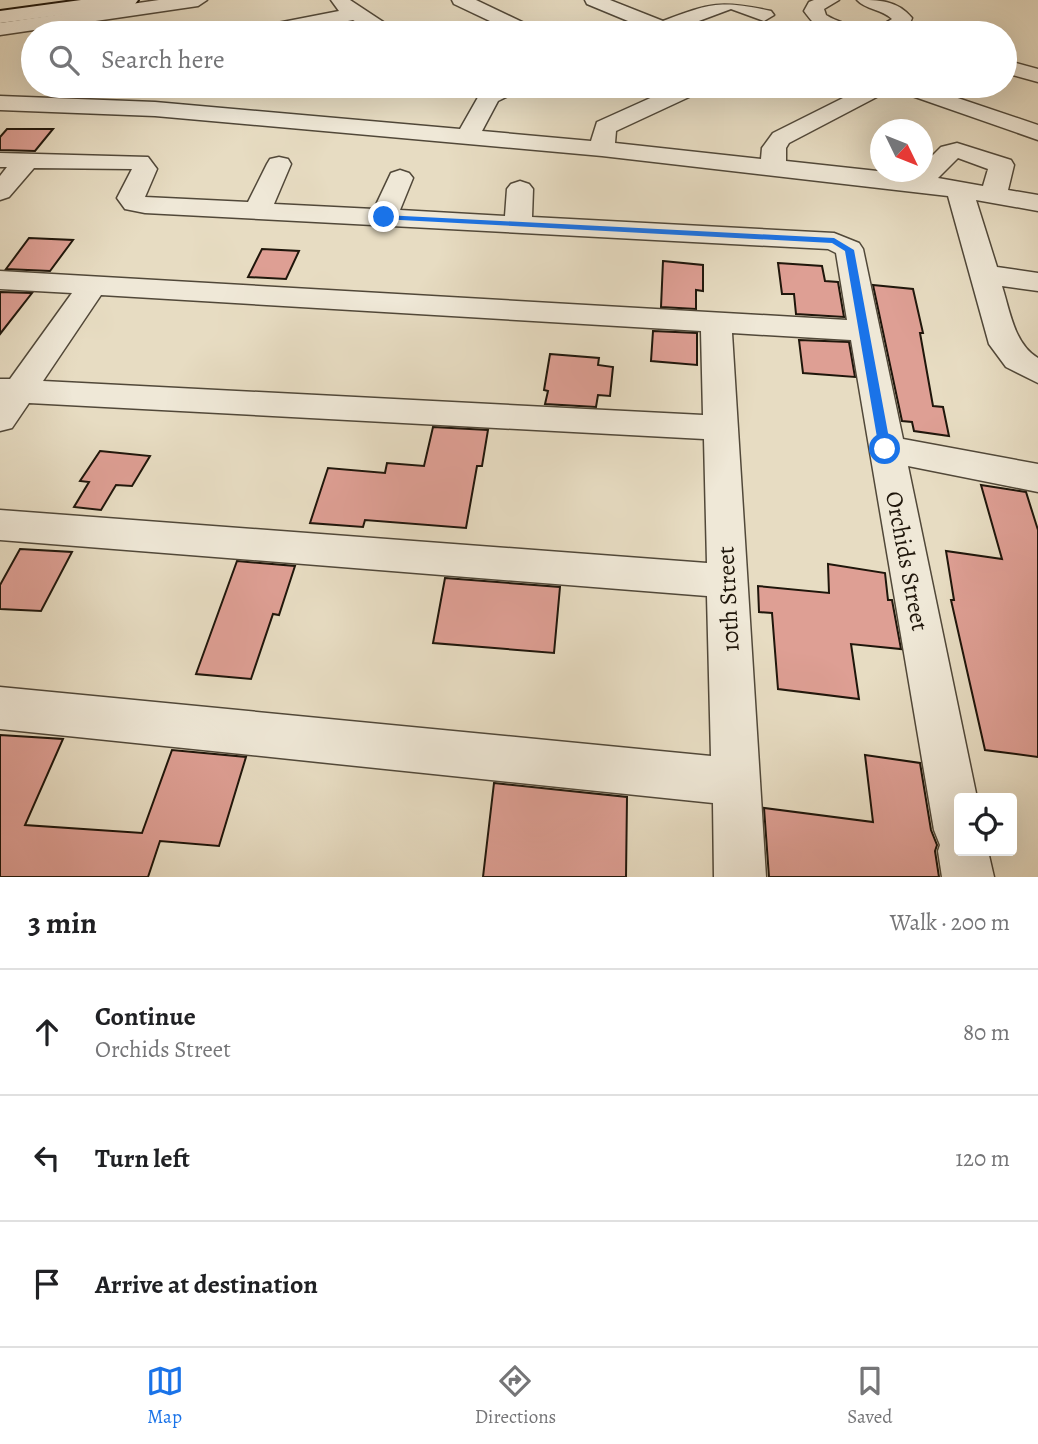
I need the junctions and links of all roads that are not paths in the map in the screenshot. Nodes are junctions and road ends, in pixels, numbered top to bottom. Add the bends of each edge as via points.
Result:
1 (128, 0) edge
2 (198, 0) edge
3 (340, 0) edge
4 (461, 0) edge
5 (594, 0) edge
6 (728, 1) edge
7 (822, 1) edge
8 (881, 1) edge
9 (355, 14) junction
10 (764, 15) dead end
11 (0, 17) edge
12 (110, 21) edge
13 (327, 21) edge
14 (368, 21) edge
15 (505, 21) edge
16 (639, 21) edge
17 (685, 21) edge
18 (822, 21) edge
19 (902, 21) edge
20 (21, 28) edge
21 (0, 29) edge
22 (1017, 70) edge
23 (1038, 76) edge
24 (23, 98) edge
25 (74, 98) edge
26 (159, 98) edge
27 (488, 98) edge
28 (668, 98) edge
29 (859, 98) edge
30 (936, 98) edge
31 (0, 103) edge
32 (155, 108) junction
33 (1038, 133) edge
34 (467, 138) junction
35 (602, 149) junction
36 (0, 160) edge
37 (27, 160) junction
38 (279, 164) dead end
39 (773, 166) junction
40 (400, 178) dead end
41 (920, 183) junction
42 (520, 190) dead end
43 (960, 191) junction
44 (0, 192) edge
45 (993, 195) junction
46 (1038, 203) edge
47 (257, 211) junction
48 (384, 217) junction
49 (518, 224) junction
50 (983, 274) junction
51 (0, 280) edge
52 (1038, 282) edge
53 (92, 286) junction
54 (716, 322) junction
55 (863, 331) junction
56 (1038, 372) edge
57 (6, 400) edge
58 (720, 428) junction
59 (885, 449) junction
60 (1038, 478) edge
61 (0, 525) edge
62 (727, 581) junction
63 (0, 708) edge
64 (736, 782) junction
65 (954, 804) edge
66 (964, 856) edge
67 (740, 877) edge
68 (968, 877) edge

1 - 11 street
2 - 12 street via 181,11
3 - 9 street
4 - 15 street
5 - 16 street
6 - 10 street
6 - 17 street
7 - 18 street via 814,11
8 - 19 street via 899,13
9 - 13 street
9 - 14 street
20 - 21 street
22 - 23 street
24 - 31 street
25 - 32 street
26 - 32 street
27 - 34 street
28 - 35 street via 605,127
29 - 39 street via 781,138 774,148
30 - 33 street
32 - 34 street
34 - 35 street
35 - 39 street
36 - 37 street
37 - 44 street
37 - 47 street via 139,162 145,169 130,198 134,203
38 - 47 street
39 - 41 street
40 - 48 street
41 - 43 street
41 - 45 street via 957,150 1002,165
42 - 49 street
43 - 45 street
43 - 50 street
45 - 46 street
47 - 48 street
48 - 49 street
49 - 55 street, Orchids Street via 834,241 849,250
50 - 52 street
50 - 56 street via 1005,344 1017,360
51 - 53 street
53 - 54 street
53 - 57 street
54 - 55 street
54 - 58 street, 10th Street
55 - 59 street, Orchids Street
57 - 58 street
58 - 62 street, 10th Street
59 - 60 street
59 - 65 street, Orchids Street
61 - 62 street
62 - 64 street, 10th Street
63 - 64 street
64 - 67 street, 10th Street
66 - 68 street

